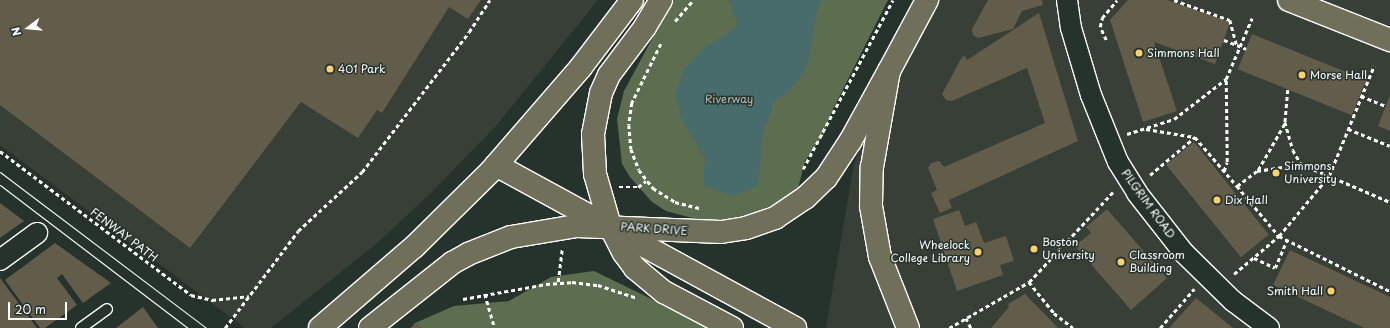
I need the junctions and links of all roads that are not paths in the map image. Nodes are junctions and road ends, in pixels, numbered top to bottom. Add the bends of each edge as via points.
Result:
1 (632, 0) edge
2 (661, 0) edge
3 (927, 0) edge
4 (1066, 0) edge
5 (1289, 0) edge
6 (1390, 40) edge
7 (889, 71) junction
8 (496, 165) junction
9 (610, 226) junction
10 (37, 233) dead end
11 (0, 260) edge
12 (107, 309) dead end
13 (81, 328) edge
14 (320, 328) edge
15 (370, 328) edge
16 (732, 328) edge
17 (795, 328) edge
18 (908, 328) edge
19 (1269, 328) edge

1 - 8 highway via 576,74
2 - 9 highway via 606,81 596,109 593,141 595,174
3 - 7 highway
4 - 19 street, PILGRIM ROAD via 1071,28 1091,95 1118,162 1138,193 1184,253 1233,301
5 - 6 highway
7 - 9 highway, PARK DRIVE via 829,175 810,195 785,212 753,226 721,232
7 - 18 highway via 873,151 871,200 882,264
8 - 9 highway
8 - 14 highway via 414,247
9 - 15 highway, PARK DRIVE via 548,229 490,245 445,268
9 - 16 highway via 628,259 648,281
9 - 17 highway
10 - 11 street
12 - 13 lane

